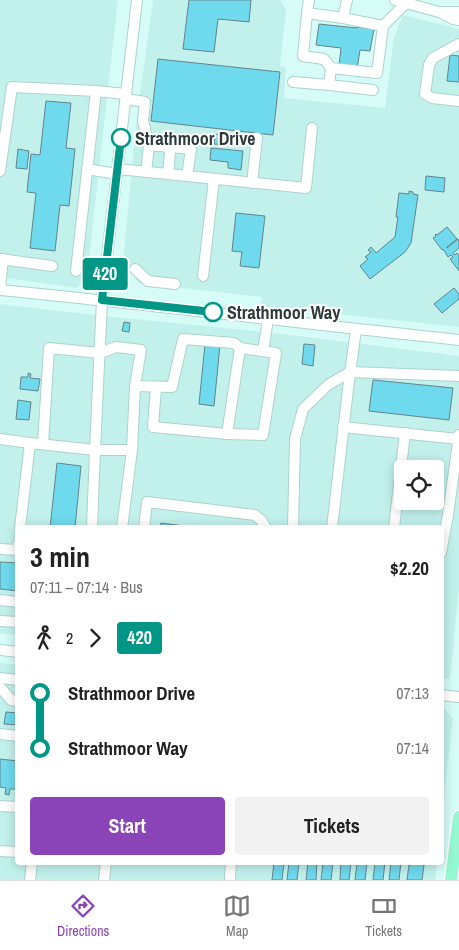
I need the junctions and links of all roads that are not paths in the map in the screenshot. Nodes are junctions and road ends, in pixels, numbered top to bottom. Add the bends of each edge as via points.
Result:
1 (137, 0) edge
2 (309, 0) edge
3 (347, 0) edge
4 (407, 2) edge
5 (439, 12) junction
6 (459, 12) edge
7 (307, 13) junction
8 (343, 18) junction
9 (459, 20) edge
10 (383, 26) junction
11 (459, 44) edge
12 (331, 68) junction
13 (293, 82) dead end
14 (329, 85) junction
15 (373, 90) dead end
16 (96, 91) junction
17 (126, 96) junction
18 (459, 101) edge
19 (312, 128) dead end
20 (257, 138) dead end
21 (149, 145) junction
22 (170, 152) dead end
23 (87, 169) junction
24 (0, 171) edge
25 (117, 171) junction
26 (146, 172) junction
27 (168, 174) junction
28 (187, 176) junction
29 (214, 179) junction
30 (252, 183) junction
31 (1, 259) edge
32 (52, 266) dead end
33 (135, 270) dead end
34 (76, 271) dead end
35 (203, 276) dead end
36 (175, 284) dead end
37 (0, 289) edge
38 (102, 300) junction
39 (268, 319) junction
40 (356, 329) junction
41 (459, 340) edge
42 (240, 348) junction
43 (263, 351) junction
44 (100, 353) junction
45 (350, 372) junction
46 (459, 376) edge
47 (135, 386) junction
48 (156, 387) junction
49 (344, 427) junction
50 (405, 433) junction
51 (227, 434) junction
52 (459, 435) edge
53 (0, 439) edge
54 (458, 439) edge
55 (30, 443) junction
56 (43, 444) junction
57 (94, 450) junction
58 (132, 450) junction
59 (20, 525) edge
60 (92, 525) edge
61 (122, 525) edge
62 (144, 525) edge
63 (264, 525) edge
64 (293, 525) edge
65 (332, 525) edge
66 (394, 525) edge
67 (444, 537) edge
68 (0, 548) edge
69 (15, 550) edge
70 (0, 600) edge
71 (15, 602) edge
72 (0, 620) edge
73 (15, 622) edge
74 (0, 650) edge
75 (15, 652) edge
76 (0, 678) edge
77 (15, 680) edge
78 (0, 687) edge
79 (444, 695) edge
80 (459, 696) edge
81 (15, 701) edge
82 (0, 734) edge
83 (15, 736) edge
84 (0, 806) edge
85 (15, 808) edge
86 (459, 817) edge
87 (0, 851) edge
88 (15, 852) edge
89 (32, 865) edge
90 (106, 865) edge
91 (231, 865) edge
92 (30, 880) edge
93 (104, 880) edge
94 (230, 880) edge
95 (451, 880) edge

1 - 17 street
2 - 7 street
3 - 8 street
4 - 5 street
4 - 10 street
5 - 6 street
5 - 9 street
7 - 8 street
7 - 12 street via 303,56 324,59
8 - 10 street
10 - 12 street via 376,73
11 - 18 street via 433,58 428,65 426,94 432,98
12 - 14 street
13 - 14 street
14 - 15 street
16 - 17 street
16 - 23 street
16 - 24 street via 12,87
17 - 21 street via 145,102 143,121
17 - 25 street
19 - 30 street via 306,188
20 - 30 street
21 - 26 street
21 - 28 street via 190,149
22 - 27 street
23 - 25 street
23 - 34 street
25 - 26 street
25 - 38 street
26 - 27 street
27 - 28 street
28 - 29 street
29 - 30 street
29 - 35 street
31 - 32 street
31 - 37 street
33 - 36 street via 148,281
37 - 38 street
38 - 39 street
38 - 44 street
39 - 40 street
39 - 43 street
40 - 41 street
40 - 45 street
42 - 43 street
42 - 48 street via 234,343 183,339 172,387
42 - 51 street
43 - 51 street via 276,353 263,435
44 - 47 street via 116,347 141,350
44 - 56 street via 49,348
44 - 57 street
45 - 46 street
45 - 49 street
45 - 64 street via 328,385 303,409 295,439
47 - 48 street
47 - 58 street
48 - 51 street via 153,427
49 - 50 street
49 - 65 street
50 - 54 street
50 - 66 street
52 - 54 street
53 - 55 street
54 - 67 street
55 - 56 street
55 - 59 street
56 - 57 street
57 - 58 street
57 - 60 street
58 - 61 street
62 - 63 street via 147,502 255,515
68 - 69 street
70 - 71 street
72 - 73 street
74 - 75 street
76 - 77 street
78 - 81 street
79 - 80 street
82 - 83 street
84 - 85 street
86 - 95 main road
87 - 88 street
89 - 92 street
90 - 93 street
91 - 94 street

